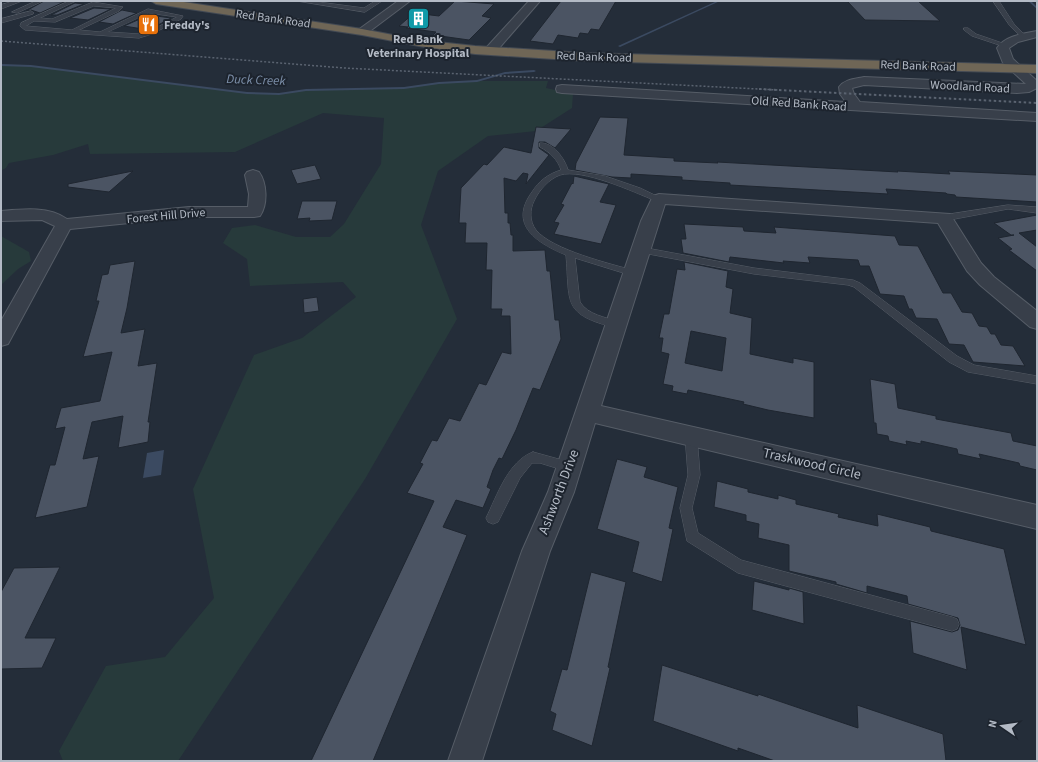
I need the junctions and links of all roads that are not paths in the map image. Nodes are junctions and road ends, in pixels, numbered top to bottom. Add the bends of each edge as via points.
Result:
1 (19, 1) edge
2 (40, 1) edge
3 (58, 1) edge
4 (73, 1) edge
5 (300, 1) edge
6 (379, 1) edge
7 (405, 1) edge
8 (535, 1) edge
9 (996, 1) edge
10 (154, 6) edge
11 (1, 7) edge
12 (118, 10) junction
13 (73, 12) junction
14 (1, 17) edge
15 (30, 19) junction
16 (1, 21) edge
17 (53, 21) junction
18 (1, 25) edge
19 (9, 26) dead end
20 (83, 27) junction
21 (966, 29) dead end
22 (72, 32) junction
23 (362, 32) junction
24 (102, 33) junction
25 (1037, 34) edge
26 (1024, 37) junction
27 (1005, 45) junction
28 (490, 51) junction
29 (1015, 69) junction
30 (1037, 69) edge
31 (562, 88) dead end
32 (856, 107) junction
33 (1037, 117) edge
34 (543, 145) dead end
35 (565, 172) junction
36 (253, 175) dead end
37 (659, 198) junction
38 (1035, 211) edge
39 (1, 216) edge
40 (944, 218) junction
41 (64, 225) junction
42 (570, 253) junction
43 (637, 261) junction
44 (1037, 322) edge
45 (616, 324) junction
46 (1, 339) edge
47 (1037, 380) edge
48 (587, 412) junction
49 (691, 436) junction
50 (569, 467) junction
51 (1037, 517) edge
52 (493, 518) dead end
53 (952, 624) dead end
54 (469, 760) edge

1 - 11 lane
2 - 14 lane
3 - 16 lane via 25,16
4 - 15 lane
5 - 6 lane via 365,10
7 - 23 street
8 - 28 street
9 - 26 lane via 1012,26
10 - 23 highway, Red Bank Road
10 - 24 lane
10 - 24 lane via 177,17 146,32
12 - 13 lane via 120,7 90,4
12 - 13 lane via 107,12 79,25 60,23
12 - 20 lane
13 - 17 lane
15 - 17 lane
15 - 22 lane via 20,24 25,28
17 - 20 lane via 58,26
18 - 19 lane
20 - 22 lane
21 - 27 lane via 974,35
22 - 24 lane
23 - 28 highway, Red Bank Road via 419,43
25 - 26 street
26 - 27 street
27 - 29 street, Woodland Road via 1004,55
28 - 29 highway, Red Bank Road via 584,57
29 - 30 highway, Red Bank Road
29 - 32 street, Woodland Road via 1030,80 1032,86 1017,89 864,81 851,83 845,90
31 - 32 street, Old Red Bank Road
32 - 33 street, Old Red Bank Road
34 - 35 lane via 549,147 562,162
35 - 37 lane via 604,178
35 - 42 lane via 551,176 535,192 526,208 528,222 536,235
36 - 41 street, Forest Hill Drive via 258,195 254,212 189,212
37 - 40 street
37 - 43 street, Ashworth Drive
38 - 40 lane via 1008,207
39 - 41 street, Forest Hill Drive via 41,216
40 - 44 street via 974,267
41 - 46 street
42 - 43 lane via 597,263
42 - 45 lane via 575,302 588,315
43 - 45 street, Ashworth Drive
43 - 47 lane via 850,282 953,360 972,370
45 - 48 street, Ashworth Drive
48 - 49 street, Traskwood Circle
48 - 50 street, Ashworth Drive
49 - 51 street, Traskwood Circle
49 - 53 lane via 694,475 686,508 692,537 738,566
50 - 52 lane via 534,457 526,461 517,472
50 - 54 street, Ashworth Drive via 536,551

